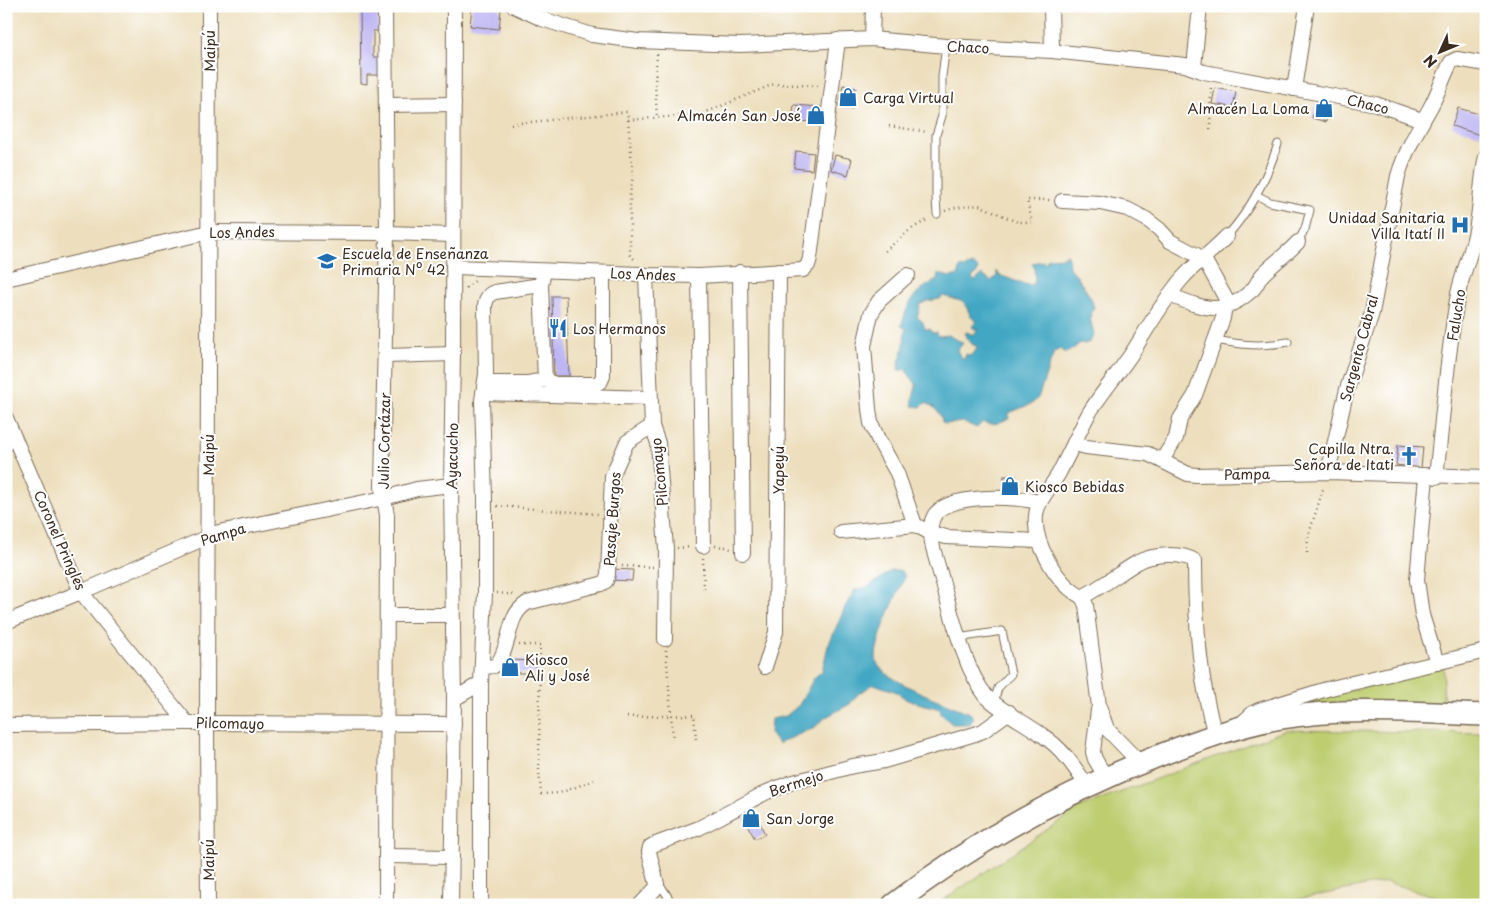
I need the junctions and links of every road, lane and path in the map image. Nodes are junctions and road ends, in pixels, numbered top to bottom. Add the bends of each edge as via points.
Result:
1 (209, 6) edge
2 (385, 6) edge
3 (454, 6) edge
4 (514, 6) edge
5 (873, 6) edge
6 (1051, 6) edge
7 (1200, 6) edge
8 (1308, 6) edge
9 (838, 40) junction
10 (872, 40) junction
11 (658, 42) junction
12 (946, 46) junction
13 (1052, 52) junction
14 (1486, 64) edge
15 (1194, 68) junction
16 (1212, 74) junction
17 (833, 87) junction
18 (1294, 89) junction
19 (454, 104) junction
20 (387, 105) junction
21 (657, 117) junction
22 (628, 120) junction
23 (1422, 120) junction
24 (511, 124) dead end
25 (889, 126) dead end
26 (1210, 129) dead end
27 (936, 135) junction
28 (1278, 144) dead end
29 (1486, 156) edge
30 (1256, 195) junction
31 (1062, 201) joint
32 (937, 214) junction
33 (209, 232) junction
34 (387, 232) junction
35 (453, 235) junction
36 (1227, 236) joint
37 (1480, 237) edge
38 (1298, 242) joint
39 (885, 251) dead end
40 (1204, 259) junction
41 (453, 267) junction
42 (778, 271) junction
43 (740, 272) junction
44 (603, 273) junction
45 (643, 274) junction
46 (908, 275) dead end
47 (699, 276) junction
48 (543, 278) junction
49 (6, 279) edge
50 (1169, 295) junction
51 (1226, 307) junction
52 (1215, 340) junction
53 (1288, 342) dead end
54 (453, 354) junction
55 (386, 356) junction
56 (544, 380) junction
57 (484, 388) junction
58 (650, 398) junction
59 (6, 418) edge
60 (652, 426) junction
61 (1074, 444) junction
62 (12, 449) edge
63 (1162, 460) junction
64 (1328, 472) junction
65 (1431, 476) junction
66 (1486, 477) edge
67 (451, 485) junction
68 (384, 498) junction
69 (1038, 502) junction
70 (485, 505) junction
71 (610, 515) junction
72 (915, 525) junction
73 (842, 532) dead end
74 (931, 533) junction
75 (207, 537) junction
76 (1038, 541) junction
77 (703, 546) junction
78 (666, 549) junction
79 (743, 553) joint
80 (1307, 553) dead end
81 (608, 566) junction
82 (665, 568) junction
83 (704, 591) dead end
84 (82, 592) junction
85 (485, 593) junction
86 (1082, 597) junction
87 (527, 603) junction
88 (452, 615) junction
89 (387, 616) junction
90 (6, 622) edge
91 (958, 638) junction
92 (665, 639) joint
93 (505, 646) junction
94 (1486, 651) edge
95 (1437, 663) junction
96 (482, 666) junction
97 (765, 667) dead end
98 (482, 683) junction
99 (454, 699) junction
100 (994, 704) junction
101 (1099, 706) junction
102 (1009, 712) junction
103 (1486, 715) edge
104 (671, 716) junction
105 (626, 717) dead end
106 (187, 723) junction
107 (207, 723) junction
108 (387, 724) junction
109 (454, 724) junction
110 (6, 725) edge
111 (1239, 726) junction
112 (1215, 734) junction
113 (673, 739) dead end
114 (696, 740) dead end
115 (1140, 763) junction
116 (594, 780) dead end
117 (1096, 782) junction
118 (386, 856) junction
119 (452, 857) junction
120 (656, 888) junction
121 (208, 905) edge
122 (386, 905) edge
123 (451, 905) edge
124 (481, 905) edge
125 (640, 905) edge
126 (673, 905) edge
127 (892, 905) edge

1 - 33 street, Maipú
2 - 20 street, Julio Cortázar
3 - 19 street, Ayacucho
4 - 11 street, Chaco via 592,36
5 - 10 street
6 - 13 street
7 - 15 street
8 - 18 street
9 - 10 street, Chaco
9 - 11 street, Chaco via 740,45
9 - 17 street
10 - 12 street, Chaco
11 - 21 path
12 - 13 street, Chaco
12 - 27 lane via 942,116
13 - 15 street, Chaco
14 - 23 street, Sargento Cabral via 1457,59 1452,62
15 - 16 street, Chaco
16 - 18 street, Chaco
16 - 26 path
17 - 21 path via 774,84 702,114
17 - 42 street, Los Andes via 808,265 803,270
18 - 23 street, Chaco via 1376,104
19 - 20 street
19 - 35 street, Ayacucho
20 - 34 street, Julio Cortázar
21 - 22 path
22 - 24 path via 626,112
22 - 45 path via 634,175 630,194 630,255
23 - 64 street, Sargento Cabral via 1398,176 1372,313 1346,389
25 - 27 path
27 - 32 lane
28 - 30 lane
29 - 37 street, Falucho
30 - 36 lane via 1242,220
30 - 38 lane via 1270,202 1310,210
31 - 32 path via 1027,200 1032,222 1017,222 979,205
31 - 40 street via 1100,203 1127,210 1146,219 1170,241
32 - 39 path via 911,229
33 - 34 street, Los Andes
33 - 49 street, Los Andes
33 - 75 street, Maipú
34 - 35 street, Los Andes
34 - 55 street, Julio Cortázar
35 - 41 street, Ayacucho
36 - 40 street
37 - 65 street, Falucho via 1464,267
38 - 51 street via 1261,276 1253,290
40 - 50 street
40 - 51 street via 1226,299
41 - 48 street, Los Andes
41 - 54 street, Ayacucho
42 - 43 street, Los Andes
42 - 97 street, Yapeyú via 776,632
43 - 47 street, Los Andes
43 - 79 street
44 - 45 street, Los Andes
44 - 48 street, Los Andes
44 - 56 street via 601,381 596,384 555,384
45 - 47 street, Los Andes
45 - 58 street, Pilcomayo
46 - 72 street via 878,301 871,314 864,346 871,423 897,474
47 - 77 street
48 - 56 street
48 - 57 street via 491,293 487,298
50 - 51 street via 1197,306
50 - 61 street via 1099,398
51 - 52 street
52 - 53 lane via 1267,346
52 - 63 street via 1195,396 1180,419 1176,438
54 - 55 street
54 - 67 street, Ayacucho
55 - 68 street, Julio Cortázar
56 - 57 street
57 - 58 street
57 - 70 street
58 - 60 street, Pilcomayo
59 - 62 street, Coronel Pringles
60 - 71 street, Pasaje Burgos via 627,442 612,476
60 - 78 street, Pilcomayo via 658,443
61 - 63 street, Pampa via 1148,454
61 - 69 street via 1052,485
62 - 84 street, Coronel Pringles
63 - 64 street, Pampa via 1196,475
64 - 65 street, Pampa
64 - 80 path via 1308,537
65 - 66 street, Pampa
65 - 95 street, Falucho via 1417,580 1422,615
67 - 68 street, Pampa via 417,489
67 - 88 street, Ayacucho
68 - 75 street, Pampa
68 - 89 street, Julio Cortázar via 387,515
69 - 74 street via 981,499 950,503 932,518
69 - 76 street
70 - 71 path
70 - 85 street
71 - 81 street, Pasaje Burgos
72 - 73 street
72 - 74 street
74 - 76 street via 946,537
74 - 91 street
75 - 84 street, Pampa
75 - 107 street, Maipú
76 - 86 street via 1055,572
77 - 78 path
77 - 79 path via 725,547
77 - 83 path
78 - 82 street, Pilcomayo
81 - 82 path
81 - 87 street, Pasaje Burgos via 606,581 601,584
82 - 92 street, Pilcomayo
84 - 90 street, Pampa
84 - 106 street, Coronel Pringles
85 - 87 path via 516,594
85 - 96 street
86 - 101 street via 1086,605
86 - 112 street via 1146,559 1169,556 1189,557 1195,561 1195,600 1204,682
87 - 93 street via 515,616
88 - 89 street
88 - 99 street, Ayacucho
89 - 108 street, Julio Cortázar
91 - 100 street via 976,681
91 - 100 lane via 1002,631 1011,674 998,688
92 - 104 path
93 - 96 street via 497,664
93 - 116 path via 540,645 541,794 560,793
94 - 95 street
95 - 111 street via 1327,689 1259,710
96 - 98 street
98 - 99 street
98 - 124 street
99 - 109 street, Ayacucho
100 - 102 street
101 - 115 street via 1107,729
101 - 117 street via 1093,752
102 - 117 street via 1044,736
102 - 120 street, Bermejo via 975,734 884,761 790,783 699,828 653,844 649,852
103 - 111 main road via 1356,711
104 - 105 path
104 - 113 path
104 - 114 path via 694,716
106 - 107 street, Pilcomayo
106 - 110 street, Pilcomayo
107 - 108 street, Pilcomayo
107 - 121 street, Maipú
108 - 109 street, Pilcomayo
108 - 118 street, Julio Cortázar
109 - 119 street, Ayacucho
111 - 112 main road
112 - 115 main road
115 - 117 main road
117 - 127 main road via 985,840
118 - 119 street
118 - 122 street, Julio Cortázar
119 - 123 street, Ayacucho
120 - 125 street
120 - 126 lane via 663,890

